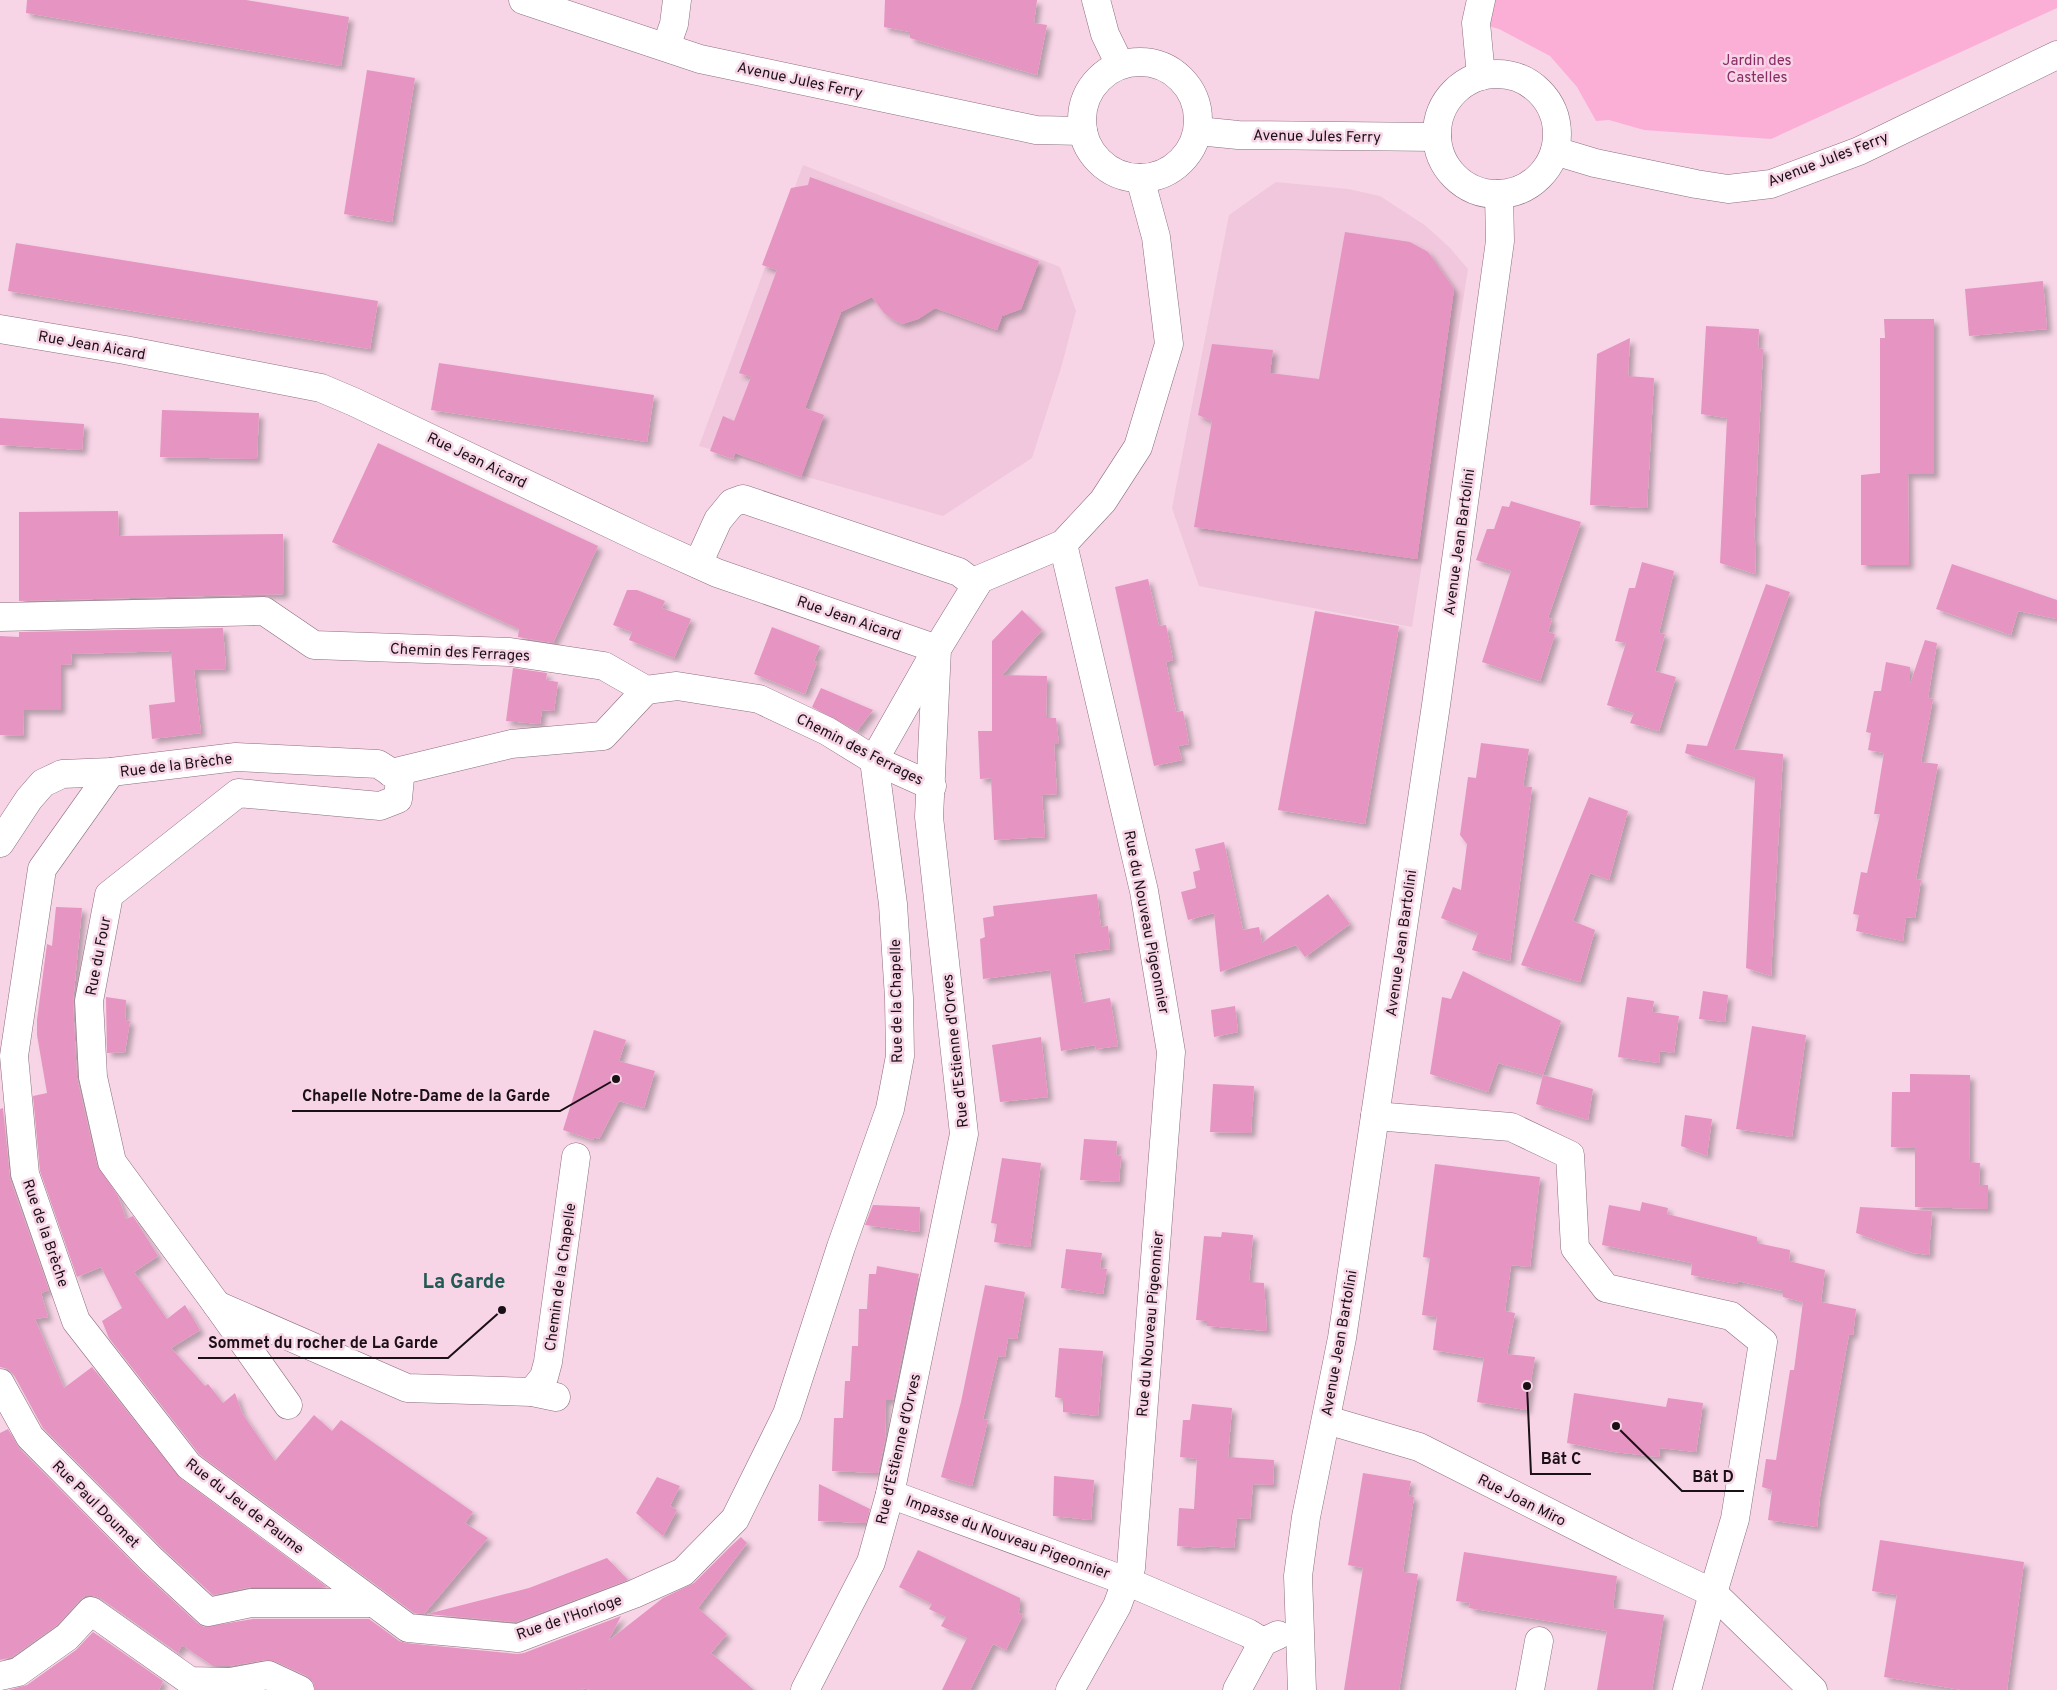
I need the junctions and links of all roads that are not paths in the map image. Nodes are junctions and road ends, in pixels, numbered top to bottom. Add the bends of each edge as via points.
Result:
1 (523, 0) edge
2 (677, 0) edge
3 (1096, 0) edge
4 (1481, 0) edge
5 (666, 48) junction
6 (2057, 55) edge
7 (1120, 65) junction
8 (1481, 76) junction
9 (1198, 130) junction
10 (1083, 131) junction
11 (1437, 137) junction
12 (1555, 152) junction
13 (1140, 178) junction
14 (1499, 194) junction
15 (0, 330) edge
16 (1063, 544) junction
17 (698, 564) junction
18 (976, 585) junction
19 (0, 617) edge
20 (937, 649) junction
21 (646, 690) junction
22 (874, 760) junction
23 (110, 772) junction
24 (391, 773) junction
25 (932, 786) junction
26 (0, 843) edge
27 (1375, 1116) junction
28 (576, 1157) dead end
29 (217, 1305) junction
30 (76, 1321) joint
31 (0, 1383) edge
32 (288, 1405) dead end
33 (787, 1414) joint
34 (1327, 1420) junction
35 (890, 1494) junction
36 (1126, 1581) junction
37 (1713, 1593) junction
38 (374, 1603) junction
39 (1298, 1628) junction
40 (1539, 1641) dead end
41 (1263, 1642) junction
42 (0, 1676) edge
43 (300, 1690) edge
44 (805, 1690) edge
45 (1070, 1690) edge
46 (1237, 1690) edge
47 (1302, 1690) edge
48 (1530, 1690) edge
49 (1687, 1690) edge
50 (1813, 1690) edge

1 - 5 street, Avenue Jules Ferry
2 - 5 street
3 - 7 street via 1105,34
4 - 8 street via 1476,23
5 - 10 street, Avenue Jules Ferry via 700,59 1036,130
6 - 12 street, Avenue Jules Ferry via 1859,150 1771,184 1728,189
7 - 9 street via 1152,63 1168,68 1181,78 1192,92 1198,108
7 - 10 street via 1093,85 1082,115
8 - 11 street via 1455,91 1446,103
8 - 12 street via 1513,76 1541,91 1556,120
9 - 11 street, Avenue Jules Ferry via 1238,135
9 - 13 street via 1185,158 1172,169
10 - 13 street via 1096,159 1123,176
11 - 14 street via 1445,164 1455,176 1483,193
12 - 14 street via 1540,177 1528,186
13 - 16 street via 1156,237 1169,344 1138,447 1103,501
14 - 27 street, Avenue Jean Bartolini via 1500,241 1439,686
15 - 17 street, Rue Jean Aicard via 125,350 321,388
16 - 18 street, Rue d'Estienne d'Orves via 980,580
16 - 36 street, Rue du Nouveau Pigeonnier via 1144,892 1171,1052 1131,1568
17 - 18 street via 718,520 732,503 743,499 959,572
17 - 20 street, Rue Jean Aicard
18 - 20 street, Rue d'Estienne d'Orves
19 - 21 street, Chemin des Ferrages via 264,611 314,645 510,652 604,666
20 - 22 street
20 - 25 street, Rue d'Estienne d'Orves
21 - 22 street, Chemin des Ferrages via 677,686 759,699 827,731
21 - 24 street via 603,736 511,744
22 - 25 street, Chemin des Ferrages
22 - 33 street, Rue de la Chapelle via 893,904 900,1056 890,1108
23 - 24 street, Rue de la Brèche via 236,757 378,764
23 - 26 street via 62,774 43,782
23 - 30 street, Rue de la Brèche via 42,869 14,1056 25,1174
24 - 29 street, Rue du Four via 400,778 398,799 380,806 238,793 110,895 89,1002 93,1078 112,1162
25 - 35 street, Rue d'Estienne d'Orves via 929,816 964,1134
27 - 34 street, Avenue Jean Bartolini
27 - 37 street via 1511,1127 1570,1154 1576,1248 1606,1288 1731,1316 1763,1342 1735,1519
28 - 29 street, Chemin de la Chapelle via 544,1395 407,1388
29 - 32 street, Rue du Four
30 - 38 street, Rue du Jeu de Paume via 189,1466
31 - 38 street, Rue Paul Doumet via 30,1437 208,1612 251,1603
33 - 38 street, Rue de l'Horloge via 735,1519 683,1572 518,1638 408,1628
34 - 37 street, Rue Joan Miro via 1419,1447
34 - 39 street, Avenue Jean Bartolini via 1306,1517 1298,1576
35 - 36 street, Impasse du Nouveau Pigeonnier
35 - 44 street, Rue d'Estienne d'Orves via 871,1562
36 - 41 street, Impasse du Nouveau Pigeonnier
36 - 45 street, Rue du Nouveau Pigeonnier via 1118,1606
37 - 49 street
37 - 50 street, Rue Joan Miro
39 - 41 street
39 - 47 street, Avenue Jean Bartolini
40 - 48 street
41 - 46 street
42 - 43 street via 18,1672 67,1637 90,1611 190,1681 230,1682 268,1675

